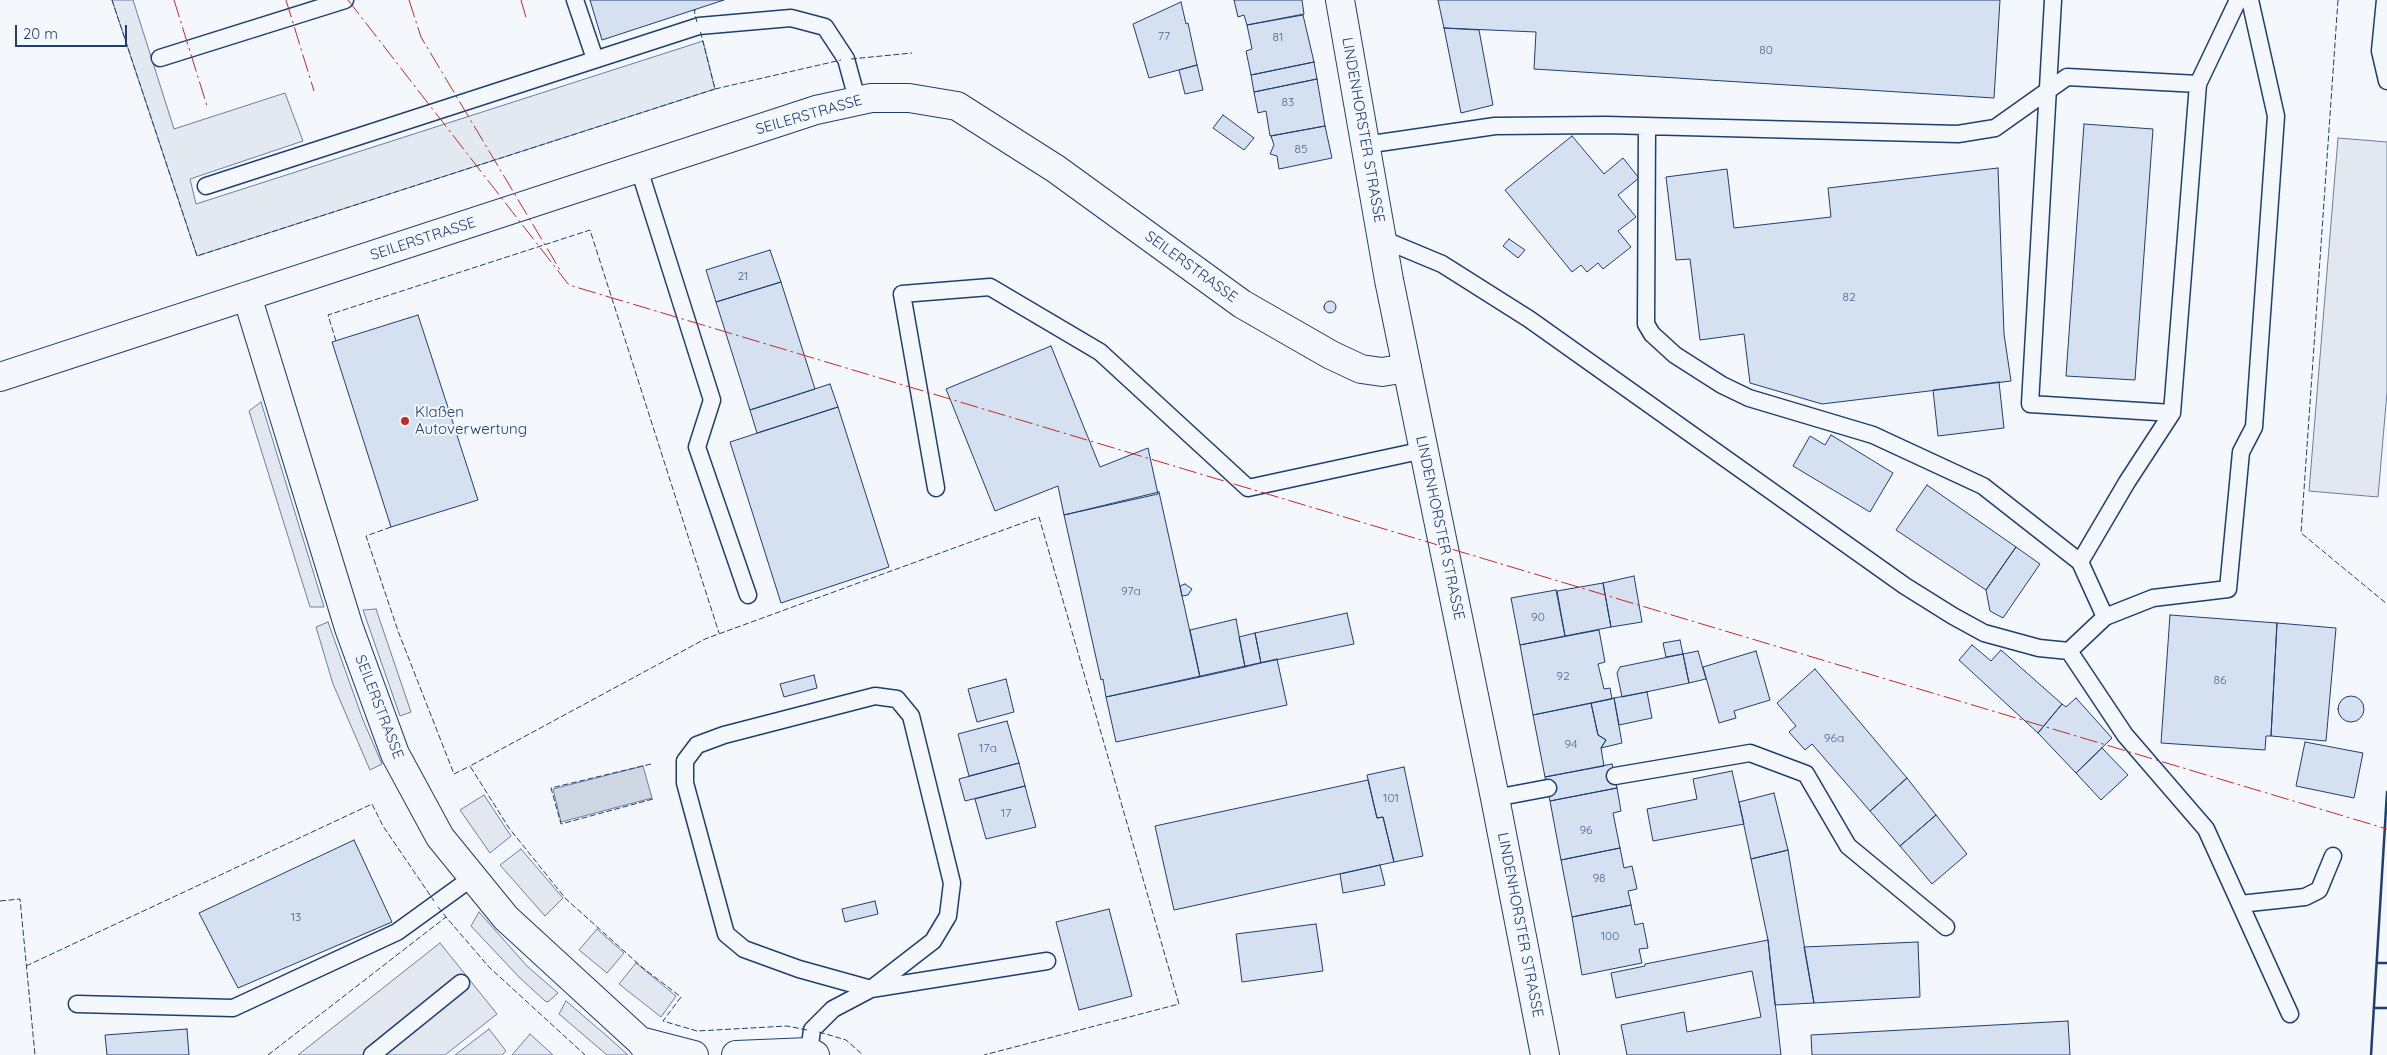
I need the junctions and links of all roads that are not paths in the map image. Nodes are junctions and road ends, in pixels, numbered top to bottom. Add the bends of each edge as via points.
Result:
1 (345, 0) edge
2 (575, 0) edge
3 (1340, 0) edge
4 (2053, 0) edge
5 (2238, 0) edge
6 (2250, 0) edge
7 (2385, 0) edge
8 (160, 58) dead end
9 (595, 60) junction
10 (2387, 82) edge
11 (2198, 84) junction
12 (2048, 90) junction
13 (857, 99) junction
14 (1647, 127) junction
15 (1365, 145) junction
16 (639, 169) junction
17 (206, 186) dead end
18 (1382, 239) junction
19 (247, 296) junction
20 (1407, 368) junction
21 (0, 377) edge
22 (2172, 413) junction
23 (1424, 450) junction
24 (936, 488) dead end
25 (2080, 562) junction
26 (748, 595) dead end
27 (2105, 617) junction
28 (2070, 651) junction
29 (1615, 776) dead end
30 (1548, 788) dead end
31 (1495, 798) junction
32 (2333, 856) dead end
33 (473, 877) junction
34 (2240, 904) junction
35 (1946, 927) dead end
36 (1047, 961) dead end
37 (461, 983) dead end
38 (871, 989) junction
39 (77, 1004) dead end
40 (2290, 1014) dead end
41 (646, 1048) edge
42 (812, 1054) edge
43 (372, 1055) edge
44 (694, 1055) edge
45 (736, 1055) edge
46 (1545, 1055) edge

1 - 8 lane
2 - 9 lane
3 - 15 street, LINDENHORSTER STRASSE
4 - 12 lane
5 - 11 lane
6 - 27 lane via 2276,116 2254,427 2241,452 2228,589 2153,598
7 - 10 lane via 2380,51
9 - 13 lane via 698,26 791,18 825,27 846,59
9 - 17 lane
11 - 12 lane via 2067,77
11 - 22 lane
12 - 14 lane via 1995,128 1958,134
12 - 22 lane via 2030,404
13 - 16 street, SEILERSTRASSE
13 - 20 street, SEILERSTRASSE via 909,98 956,106 1056,169 1242,304 1360,369 1382,372
14 - 15 lane via 1495,126
14 - 25 lane via 1645,287 1646,324 1652,334 1675,355 1749,398 1873,435 1983,486
15 - 18 street, LINDENHORSTER STRASSE
16 - 19 street, SEILERSTRASSE
16 - 26 lane via 712,400 697,447
18 - 20 street, LINDENHORSTER STRASSE
18 - 28 lane via 1442,264 1529,319 1905,586 1953,616 1984,633 2039,648
19 - 21 street, SEILERSTRASSE
19 - 33 street, SEILERSTRASSE via 349,628 395,754 440,837
20 - 23 street, LINDENHORSTER STRASSE
22 - 25 lane
23 - 24 lane via 1248,488 1100,352 990,287 902,294
23 - 31 street, LINDENHORSTER STRASSE
25 - 27 lane
27 - 28 lane
28 - 34 lane via 2125,735 2206,829
29 - 35 lane via 1750,753 1806,774 1848,846
30 - 31 lane
31 - 46 street, LINDENHORSTER STRASSE
32 - 34 lane via 2319,890 2305,897
33 - 39 lane via 397,932 233,1008
33 - 41 street, SEILERSTRASSE via 506,918
34 - 40 lane
36 - 38 lane
37 - 43 lane
38 - 38 lane via 933,941 948,916 950,906 952,883 911,716 897,699 875,696 697,745 685,761 685,783 726,934 744,948 766,958
38 - 42 lane via 833,1009 812,1030
41 - 44 street, SEILERSTRASSE
42 - 45 street

